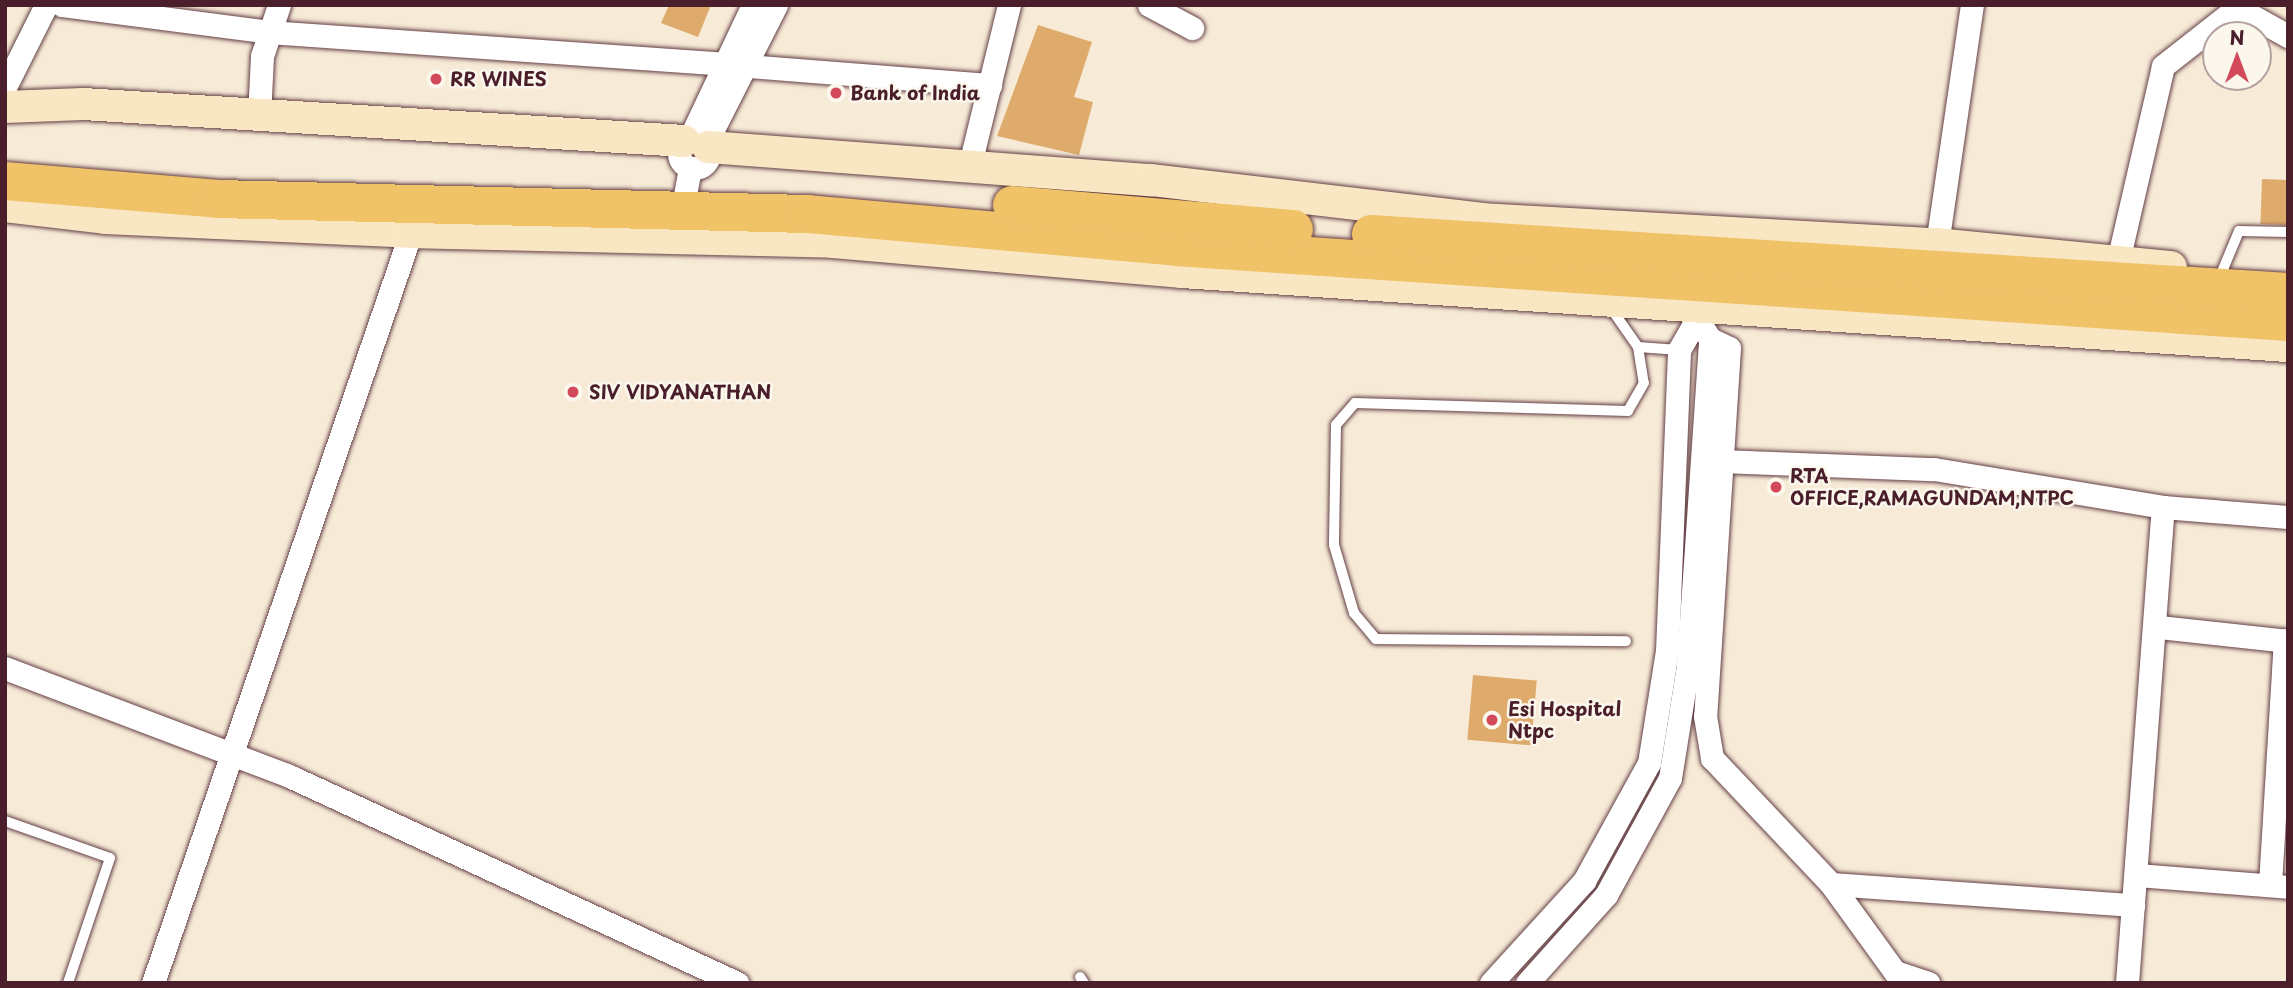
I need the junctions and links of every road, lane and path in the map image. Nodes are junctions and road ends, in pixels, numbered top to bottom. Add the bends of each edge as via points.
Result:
1 (46, 5) edge
2 (62, 5) edge
3 (279, 5) edge
4 (753, 5) edge
5 (776, 5) edge
6 (1009, 5) edge
7 (1149, 5) edge
8 (1972, 5) edge
9 (2234, 7) edge
10 (1192, 28) dead end
11 (269, 32) junction
12 (2288, 36) edge
13 (737, 65) junction
14 (990, 85) junction
15 (5, 87) edge
16 (5, 107) edge
17 (259, 116) junction
18 (5, 157) edge
19 (970, 164) junction
20 (690, 172) junction
21 (5, 181) edge
22 (5, 206) edge
23 (1023, 216) junction
24 (411, 232) junction
25 (2288, 232) edge
26 (1618, 238) junction
27 (1172, 245) junction
28 (1935, 257) junction
29 (2288, 275) edge
30 (2219, 279) junction
31 (1698, 280) junction
32 (2288, 292) edge
33 (2119, 296) junction
34 (1606, 302) junction
35 (2288, 322) edge
36 (1710, 339) junction
37 (2288, 346) edge
38 (1638, 347) junction
39 (1679, 350) junction
40 (1721, 461) junction
41 (2163, 507) junction
42 (2288, 517) edge
43 (2159, 627) junction
44 (2286, 640) edge
45 (1626, 642) dead end
46 (5, 668) edge
47 (233, 754) junction
48 (2282, 776) edge
49 (5, 821) edge
50 (2137, 875) junction
51 (1831, 884) junction
52 (2279, 886) edge
53 (2133, 905) junction
54 (68, 983) edge
55 (153, 983) edge
56 (737, 983) edge
57 (1491, 983) edge
58 (1527, 983) edge
59 (1928, 983) edge
60 (2127, 983) edge

1 - 15 street
2 - 11 street
3 - 11 street
4 - 13 street
5 - 13 street
6 - 14 street
7 - 10 street
8 - 28 street
9 - 12 street
9 - 33 street via 2163,66
11 - 13 street
11 - 17 street
13 - 14 street
13 - 20 street
14 - 19 street
16 - 17 street via 83,104
17 - 20 street
18 - 20 highway via 117,169
19 - 20 street
19 - 23 street
20 - 21 highway via 205,198
20 - 23 highway
20 - 24 street
22 - 24 street via 105,218
23 - 26 street via 1151,180
23 - 27 highway
23 - 27 street
24 - 47 street
25 - 30 lane via 2239,231
26 - 27 highway
26 - 31 highway
27 - 31 highway
27 - 34 street
28 - 31 highway
28 - 33 highway
29 - 30 street
30 - 32 highway
30 - 33 highway
31 - 33 highway
31 - 34 street
31 - 36 street
31 - 39 street
33 - 35 highway
33 - 37 street
34 - 38 lane
36 - 40 street via 1728,348
36 - 58 street via 1688,665 1670,778 1606,895
38 - 39 lane
38 - 45 lane via 1644,383 1628,411 1355,403 1336,425 1333,471 1334,545 1354,612 1376,639
39 - 57 street via 1667,651 1649,763 1584,881
40 - 41 street via 1934,469
40 - 51 street via 1705,716 1712,758
41 - 42 street
41 - 43 street
43 - 44 street
43 - 50 street
44 - 48 street
46 - 47 street
47 - 55 street
47 - 56 street
48 - 52 street
49 - 54 lane via 110,858
50 - 52 street
50 - 53 street
51 - 53 street
51 - 59 street via 1895,972
53 - 60 street

